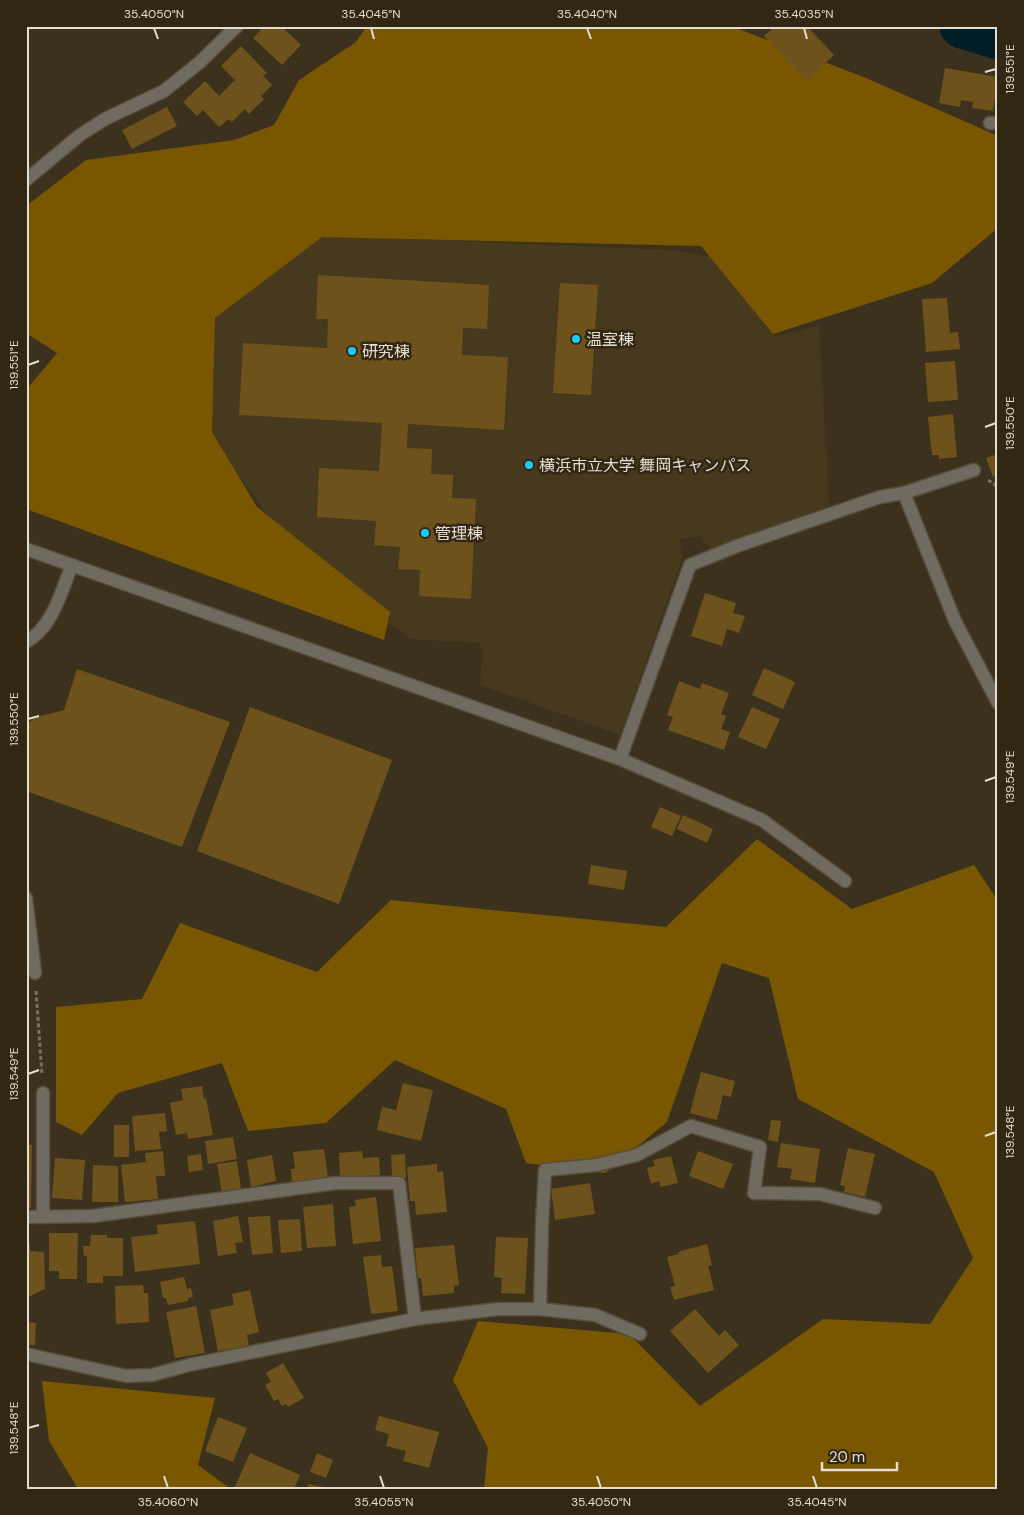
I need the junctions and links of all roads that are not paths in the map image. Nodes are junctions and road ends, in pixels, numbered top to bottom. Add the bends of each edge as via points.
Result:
1 (237, 26) edge
2 (26, 180) edge
3 (974, 470) dead end
4 (904, 493) junction
5 (26, 549) edge
6 (72, 565) junction
7 (26, 642) edge
8 (998, 702) edge
9 (620, 759) junction
10 (846, 881) dead end
11 (26, 898) edge
12 (35, 973) road end
13 (43, 1093) road end
14 (875, 1208) dead end
15 (26, 1217) edge
16 (43, 1217) junction
17 (540, 1309) junction
18 (415, 1319) junction
19 (640, 1334) dead end
20 (26, 1354) edge

1 - 2 street via 200,62 164,90 88,130
3 - 4 street
4 - 8 street via 955,621
4 - 9 street via 880,497 690,565
5 - 6 street
6 - 7 street via 53,613 34,638
6 - 9 street
9 - 10 street via 762,820
11 - 12 street
13 - 16 street
14 - 17 street via 820,1194 754,1193 760,1148 691,1126 637,1155 545,1170
15 - 16 street
16 - 18 street via 92,1216 336,1183 399,1183
17 - 18 street
17 - 19 street via 595,1315
18 - 20 street via 189,1365 152,1376 126,1376

